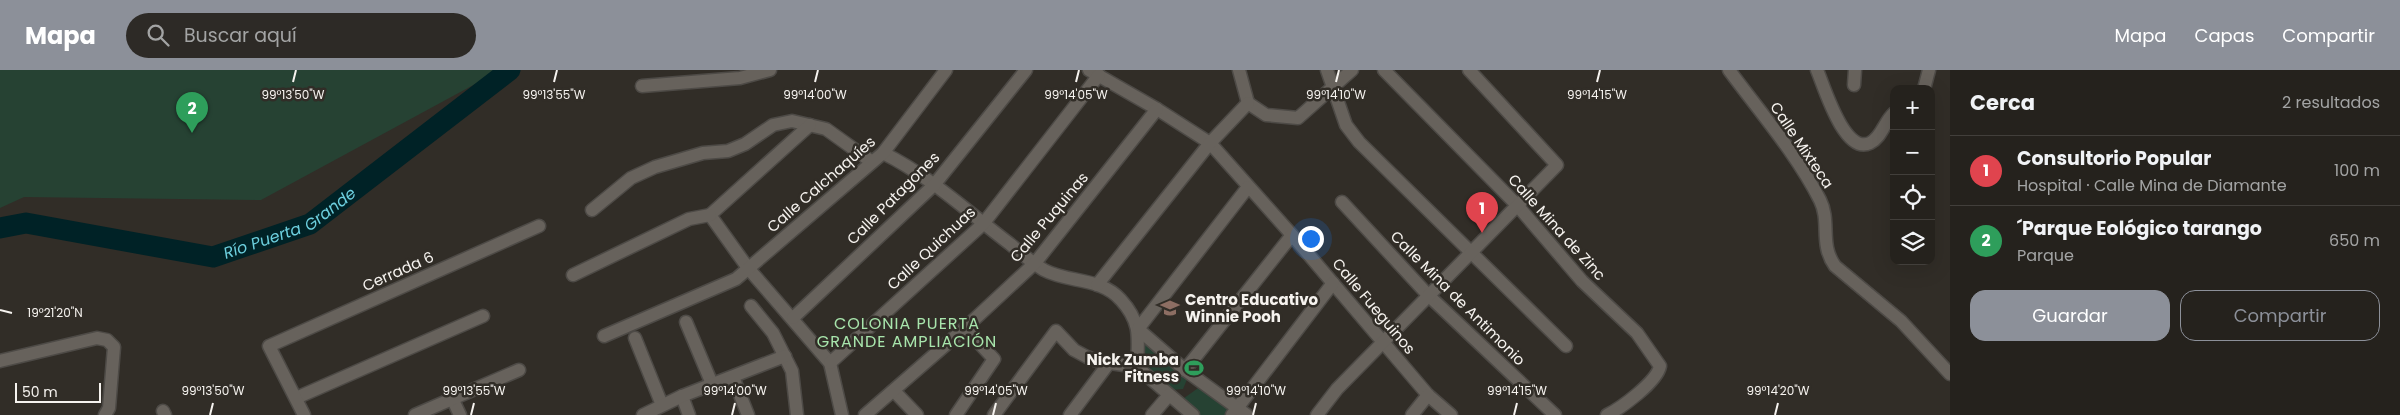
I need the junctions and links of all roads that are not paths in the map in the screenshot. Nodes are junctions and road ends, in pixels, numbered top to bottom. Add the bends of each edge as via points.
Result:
1 (770, 70) edge
2 (946, 70) edge
3 (1026, 70) edge
4 (1239, 70) edge
5 (1327, 70) edge
6 (1352, 70) edge
7 (1384, 70) edge
8 (1469, 70) edge
9 (1729, 70) edge
10 (1817, 70) edge
11 (1855, 70) edge
12 (1929, 70) edge
13 (1094, 72) edge
14 (1854, 85) dead end
15 (1925, 85) edge
16 (642, 86) dead end
17 (1334, 87) junction
18 (1248, 103) junction
19 (1157, 108) junction
20 (1890, 119) edge
21 (810, 125) junction
22 (1210, 143) junction
23 (883, 153) junction
24 (872, 162) junction
25 (934, 185) junction
26 (1248, 187) junction
27 (1342, 202) dead end
28 (1517, 205) junction
29 (592, 210) dead end
30 (710, 215) junction
31 (983, 224) junction
32 (539, 226) dead end
33 (1292, 234) junction
34 (1472, 251) junction
35 (1034, 263) junction
36 (748, 268) junction
37 (573, 275) dead end
38 (1333, 283) junction
39 (1098, 285) junction
40 (1428, 295) junction
41 (751, 306) dead end
42 (483, 316) dead end
43 (793, 318) junction
44 (686, 322) dead end
45 (965, 328) junction
46 (1138, 328) junction
47 (604, 336) dead end
48 (635, 338) dead end
49 (1383, 341) junction
50 (1566, 346) dead end
51 (784, 356) junction
52 (0, 361) edge
53 (830, 363) junction
54 (1110, 363) junction
55 (1137, 367) junction
56 (519, 370) dead end
57 (1184, 370) junction
58 (1950, 374) edge
59 (733, 377) junction
60 (712, 384) junction
61 (894, 391) junction
62 (1169, 395) junction
63 (1428, 395) junction
64 (682, 396) junction
65 (296, 398) junction
66 (452, 398) junction
67 (662, 405) junction
68 (1622, 412) edge
69 (1238, 413) edge
70 (105, 415) edge
71 (304, 415) edge
72 (415, 415) edge
73 (460, 415) edge
74 (643, 415) edge
75 (689, 415) edge
76 (748, 415) edge
77 (797, 415) edge
78 (842, 415) edge
79 (865, 415) edge
80 (917, 415) edge
81 (956, 415) edge
82 (994, 415) edge
83 (1070, 415) edge
84 (1152, 415) edge
85 (1193, 415) edge
86 (1318, 415) edge
87 (1412, 415) edge
88 (1451, 415) edge
89 (1555, 415) edge
90 (1607, 415) edge

1 - 16 street via 740,78
2 - 23 street, Calle Calchaquíes
3 - 25 street, Calle Patagones
4 - 18 street
5 - 17 street
6 - 17 street
7 - 28 street, Calle Mina de Zinc
8 - 28 street via 1557,165
9 - 58 street, Calle Mixteca via 1794,157 1820,201 1825,216 1825,245 1831,261 1901,320
10 - 20 street via 1842,129 1849,138 1860,144 1869,144
11 - 14 street
12 - 15 street
13 - 19 street, Calle Fueguinos
13 - 31 street, Calle Quichuas
17 - 18 street via 1298,118 1266,115
17 - 34 street via 1346,125 1359,142
18 - 22 street
19 - 22 street, Calle Fueguinos
19 - 35 street, Calle Puquinas
21 - 24 street via 826,129
21 - 29 street via 792,120 773,125 728,151 703,153 655,167 631,178
21 - 30 street
22 - 26 street, Calle Fueguinos
22 - 39 street
23 - 24 street, Calle Calchaquíes
23 - 25 street
24 - 36 street, Calle Calchaquíes
25 - 31 street
25 - 43 street, Calle Patagones
26 - 33 street, Calle Fueguinos
26 - 46 street
27 - 40 street, Calle Mina de Antimonio
28 - 34 street
28 - 68 street, Calle Mina de Zinc via 1582,281 1637,333 1658,360 1660,366 1656,376
30 - 36 street
30 - 37 street via 688,219
31 - 35 street
31 - 53 street, Calle Quichuas
32 - 65 street, Cerrada 6 via 270,346
33 - 38 street, Calle Fueguinos
33 - 57 street
34 - 40 street
34 - 50 street
35 - 39 street via 1044,270
35 - 45 street, Calle Puquinas
36 - 43 street
36 - 47 street, Calle Calchaquíes via 736,279
38 - 49 street, Calle Fueguinos
38 - 69 street
39 - 46 street via 1120,298
40 - 49 street
40 - 89 street, Calle Mina de Antimonio
41 - 51 street via 773,333
42 - 65 street
43 - 53 street
44 - 60 street
45 - 61 street, Calle Puquinas
45 - 81 street via 994,359
46 - 55 street
46 - 57 street
48 - 67 street
49 - 63 street, Calle Fueguinos
49 - 86 street via 1337,389
51 - 59 street
51 - 77 street via 792,371
52 - 70 street via 97,338 107,340 114,347 109,408
53 - 78 street
54 - 55 street
54 - 82 street via 1097,361 1074,350 1056,331
54 - 83 street
55 - 62 street
56 - 66 street
57 - 69 street
59 - 60 street
59 - 76 street
60 - 64 street
61 - 79 street, Calle Puquinas
61 - 80 street
62 - 84 street
62 - 85 street
63 - 87 street
63 - 88 street, Calle Fueguinos
64 - 67 street
64 - 75 street
65 - 71 street
66 - 72 street
66 - 73 street
67 - 74 street
68 - 90 street

